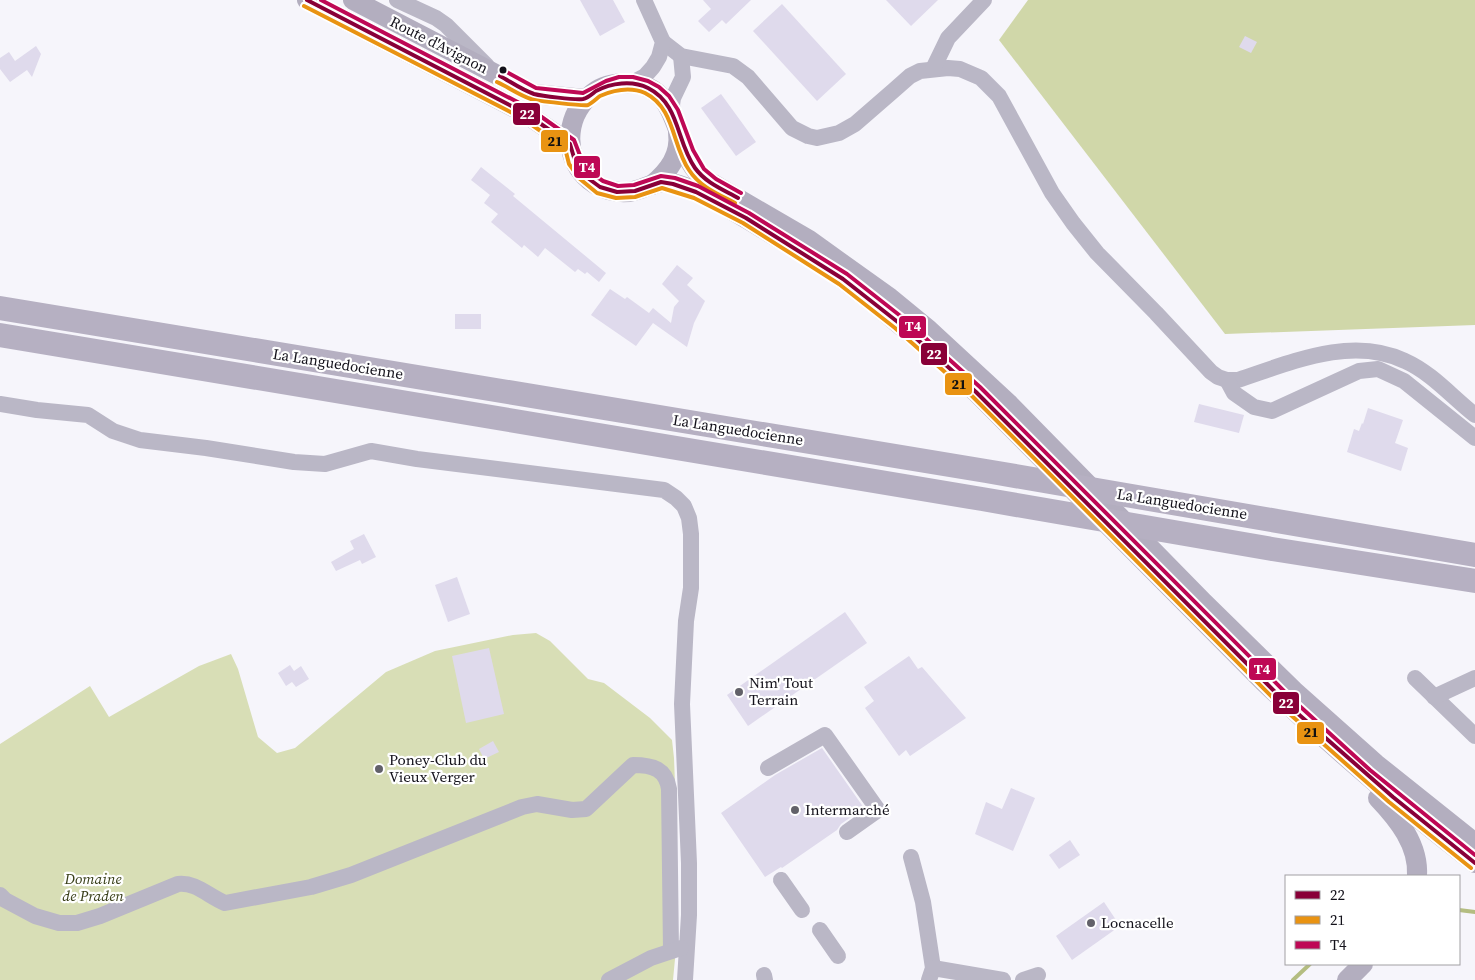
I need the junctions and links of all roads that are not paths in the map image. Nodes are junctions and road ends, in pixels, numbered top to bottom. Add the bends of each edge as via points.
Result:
1 (306, 0) edge
2 (353, 0) edge
3 (397, 0) edge
4 (984, 0) edge
5 (650, 3) edge
6 (663, 42) junction
7 (681, 56) junction
8 (933, 69) junction
9 (503, 78) junction
10 (632, 83) junction
11 (584, 100) junction
12 (675, 119) junction
13 (570, 144) junction
14 (652, 185) junction
15 (0, 308) edge
16 (0, 335) edge
17 (1227, 380) junction
18 (0, 404) edge
19 (1475, 415) edge
20 (1016, 421) junction
21 (1475, 438) edge
22 (1475, 555) edge
23 (1168, 575) junction
24 (1475, 581) edge
25 (1415, 678) dead end
26 (1475, 678) edge
27 (1434, 697) junction
28 (1298, 715) junction
29 (1475, 736) edge
30 (768, 768) dead end
31 (847, 832) dead end
32 (1475, 843) edge
33 (911, 857) dead end
34 (1475, 863) edge
35 (1417, 875) edge
36 (781, 880) dead end
37 (0, 895) edge
38 (802, 910) dead end
39 (820, 930) dead end
40 (688, 946) junction
41 (671, 951) junction
42 (838, 956) dead end
43 (1362, 965) edge
44 (931, 974) edge
45 (681, 978) edge
46 (609, 980) edge
47 (1003, 980) edge
48 (1347, 980) edge

1 - 13 main road, Route d'Avignon via 526,113
2 - 9 main road, Route d'Avignon
3 - 9 street via 446,25
4 - 8 street via 948,38
5 - 6 street
6 - 7 street
6 - 10 street via 653,67
7 - 8 street via 733,66 748,77 792,128 817,138 846,130 910,76
7 - 12 street via 683,77 672,105
8 - 17 street via 960,68 981,78 999,96 1052,193 1097,253 1206,367
9 - 11 main road, Route d'Avignon via 534,94
10 - 11 main road via 606,86
10 - 12 main road via 656,93 666,102
11 - 13 main road via 570,128
12 - 14 main road via 679,138 677,151 672,164
12 - 20 main road via 690,161 699,174 810,240 875,287 936,336 990,386
13 - 14 main road via 575,161 585,176 600,187 617,192 635,191
14 - 20 main road via 667,182 691,190 746,218 810,257 906,329
15 - 22 highway, La Languedocienne
16 - 24 highway, La Languedocienne
17 - 19 street via 1238,380 1327,353 1382,353 1405,360 1429,375
17 - 21 street via 1234,393 1254,407 1272,411 1359,370 1378,369 1404,381
18 - 40 street via 88,415 113,431 140,440 294,462 325,464 371,451 664,490 672,494 687,513 692,539 682,704 689,864
20 - 23 main road
23 - 28 main road via 1263,681
23 - 32 main road via 1376,764
25 - 27 street
26 - 27 street
27 - 29 street
28 - 34 main road via 1380,787
28 - 35 main road via 1402,826 1413,850
30 - 31 street via 825,734 878,810
33 - 44 street via 922,902
36 - 38 street
37 - 41 street via 34,916 59,923 77,923 178,884 194,885 225,903 311,887 351,875 522,807 537,804 586,809 633,765 647,765 668,778
39 - 42 street
40 - 41 street
40 - 45 street
41 - 46 street
43 - 48 main road
44 - 47 street

